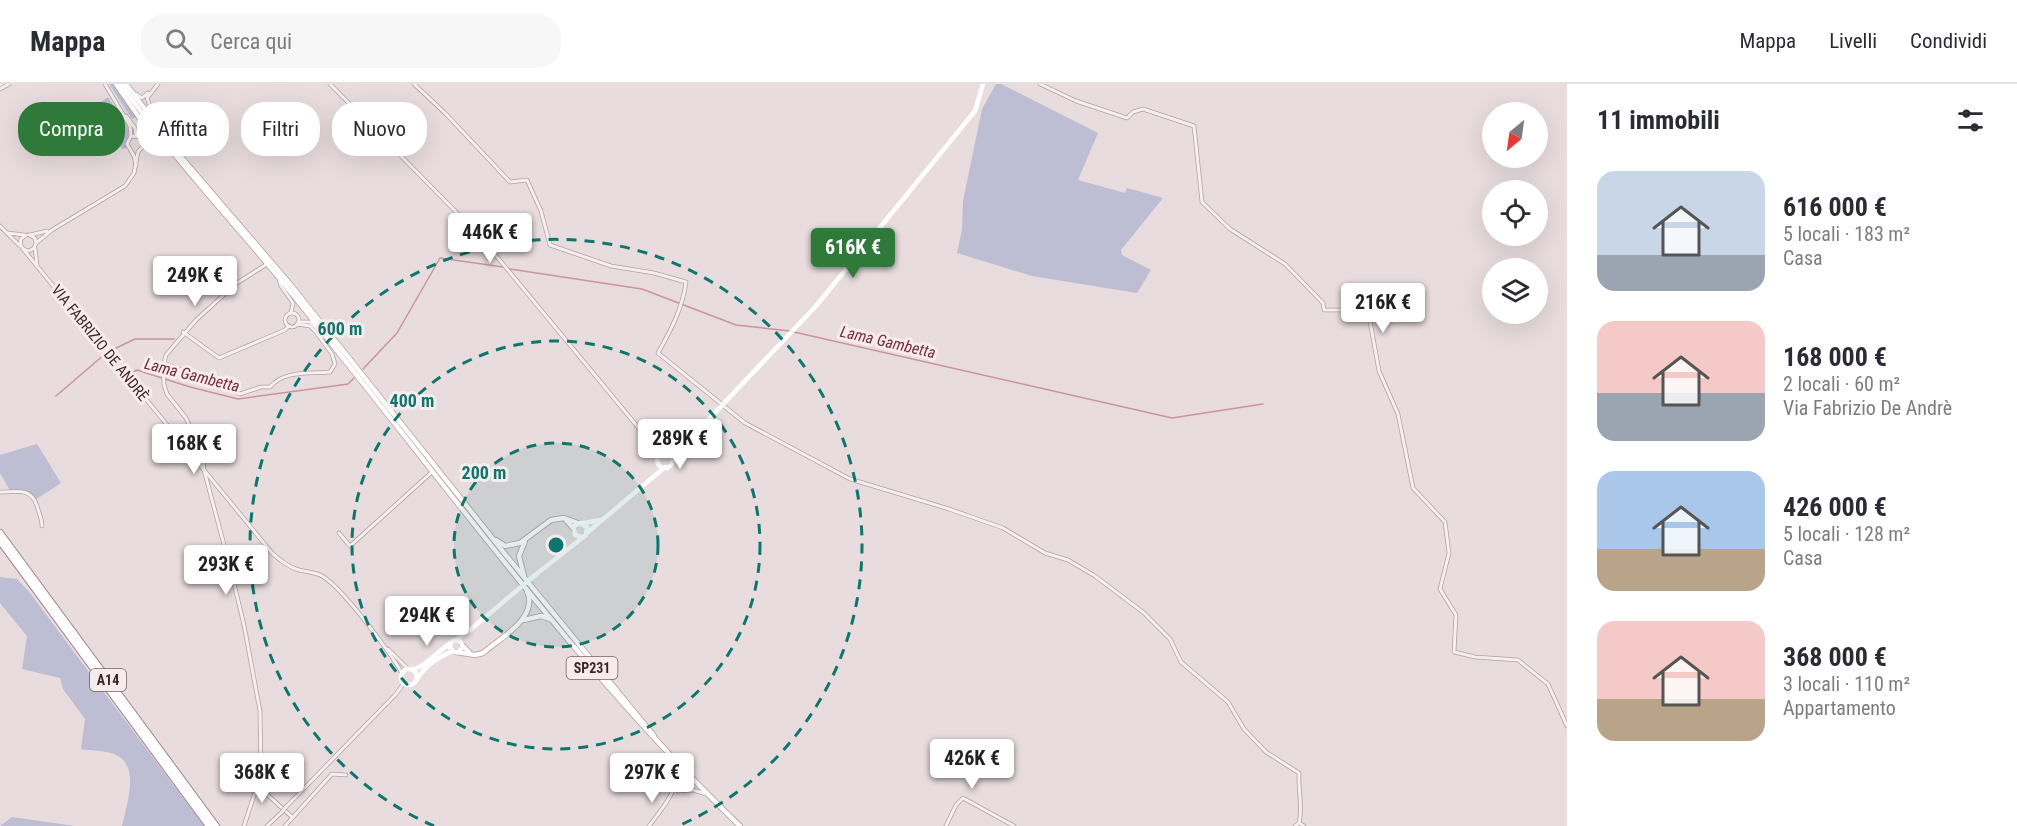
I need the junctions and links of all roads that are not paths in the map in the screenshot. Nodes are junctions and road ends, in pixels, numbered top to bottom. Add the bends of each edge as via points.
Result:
1 (9, 84) edge
2 (105, 84) edge
3 (119, 84) edge
4 (126, 84) edge
5 (158, 84) edge
6 (330, 84) edge
7 (414, 84) edge
8 (983, 84) edge
9 (1040, 84) edge
10 (1, 86) edge
11 (154, 88) junction
12 (130, 89) junction
13 (116, 102) edge
14 (139, 102) edge
15 (148, 102) edge
16 (137, 107) edge
17 (137, 113) edge
18 (125, 115) edge
19 (125, 118) edge
20 (137, 135) joint
21 (131, 136) junction
22 (131, 151) junction
23 (137, 152) edge
24 (137, 156) edge
25 (176, 156) edge
26 (181, 156) edge
27 (136, 167) junction
28 (0, 226) edge
29 (52, 230) junction
30 (8, 233) junction
31 (27, 235) junction
32 (36, 244) junction
33 (22, 248) junction
34 (267, 264) junction
35 (37, 267) junction
36 (279, 278) junction
37 (291, 313) junction
38 (298, 323) junction
39 (289, 326) junction
40 (183, 332) junction
41 (325, 335) junction
42 (164, 363) junction
43 (723, 405) junction
44 (651, 443) junction
45 (682, 447) junction
46 (666, 452) junction
47 (672, 458) junction
48 (657, 460) junction
49 (665, 467) junction
50 (204, 470) junction
51 (432, 471) junction
52 (652, 478) junction
53 (0, 492) edge
54 (564, 518) junction
55 (603, 519) junction
56 (580, 523) junction
57 (42, 526) dead end
58 (484, 528) junction
59 (574, 531) junction
60 (588, 531) junction
61 (0, 533) edge
62 (339, 533) dead end
63 (582, 537) junction
64 (527, 538) junction
65 (0, 542) edge
66 (565, 550) junction
67 (522, 579) junction
68 (521, 621) junction
69 (559, 627) junction
70 (457, 643) junction
71 (384, 646) junction
72 (455, 652) junction
73 (471, 654) junction
74 (411, 669) junction
75 (402, 673) junction
76 (417, 679) junction
77 (404, 683) junction
78 (1567, 726) edge
79 (669, 755) junction
80 (675, 761) junction
81 (261, 774) junction
82 (346, 775) dead end
83 (688, 776) junction
84 (676, 784) junction
85 (678, 792) junction
86 (672, 795) junction
87 (707, 795) junction
88 (292, 817) junction
89 (1299, 823) junction
90 (209, 826) edge
91 (216, 826) edge
92 (244, 826) edge
93 (267, 826) edge
94 (285, 826) edge
95 (649, 826) edge
96 (740, 826) edge
97 (946, 826) edge
98 (1014, 826) edge
99 (1295, 826) edge
100 (1304, 826) edge

1 - 10 street
2 - 13 street
3 - 16 main road, SP231
3 - 17 main road
4 - 12 main road, SP231
5 - 11 street
6 - 44 street via 498,258
7 - 43 street via 510,182 527,180 550,245 611,266 686,282 685,296 658,352
8 - 43 main road via 975,111 923,176 816,306
9 - 78 street via 1126,118 1143,109 1194,126 1202,202 1230,229 1285,264 1323,303 1324,309 1368,310 1379,371 1398,414 1413,488 1445,522 1449,553 1440,589 1456,615 1454,652 1518,660 1548,684
11 - 12 street via 142,98
11 - 15 street
12 - 14 main road, SP231
18 - 20 street
19 - 21 street
20 - 21 street
21 - 22 street via 127,144
22 - 23 street
22 - 27 street
24 - 27 street
25 - 34 main road, SP231
26 - 58 main road, SP231 via 290,284
27 - 29 street via 125,186
28 - 30 street, VIA FABRIZIO DE ANDRÈ
29 - 31 street
29 - 32 street
30 - 31 street
30 - 33 street, VIA FABRIZIO DE ANDRÈ
31 - 32 street via 35,238
31 - 33 street via 21,240
32 - 33 street via 30,250
32 - 35 street
33 - 35 street, VIA FABRIZIO DE ANDRÈ
34 - 36 main road, SP231
34 - 40 street via 237,284
35 - 50 street, VIA FABRIZIO DE ANDRÈ
36 - 37 street via 294,303
36 - 41 main road, SP231
37 - 38 street via 297,316
37 - 39 street via 285,320
38 - 39 street
38 - 41 street via 310,322
38 - 42 street via 312,328 328,347 335,364 330,372 286,376 270,387 240,394
39 - 40 street via 219,358
40 - 42 street
41 - 51 main road, SP231
42 - 50 street via 167,394 195,435
43 - 45 main road
43 - 89 street via 745,423 850,479 1003,528 1095,576 1144,613 1170,639 1181,662 1228,702 1244,729 1266,752 1299,773
44 - 46 street
44 - 48 street
45 - 46 main road
45 - 47 main road
46 - 47 main road
46 - 48 main road
47 - 49 main road via 672,463
48 - 49 main road
48 - 52 main road
49 - 52 main road
50 - 71 street, VIA FABRIZIO DE ANDRÈ via 281,562 322,576 334,585
50 - 81 street via 230,567 260,711
51 - 62 street via 350,546
51 - 67 main road, SP231
52 - 55 main road
53 - 57 street via 31,494
54 - 56 main road
54 - 59 main road
54 - 64 main road via 551,520
55 - 56 main road
55 - 60 main road
56 - 59 main road
56 - 60 main road
58 - 64 main road via 505,546
58 - 67 main road, SP231
59 - 63 main road
59 - 66 main road
60 - 63 main road
61 - 91 highway, A14
63 - 66 main road
64 - 67 main road via 519,556
65 - 90 highway, A14
66 - 70 main road, bridge
67 - 68 main road via 530,603
67 - 69 main road, SP231
67 - 79 main road, SP231
68 - 69 main road via 541,615
68 - 73 main road via 483,653
69 - 79 main road, SP231
70 - 72 main road via 461,650
70 - 72 main road via 450,648
70 - 73 main road
70 - 74 main road
71 - 74 street
71 - 75 street
72 - 73 main road
72 - 76 main road via 441,657
74 - 75 main road
74 - 76 main road via 417,673
75 - 77 main road
76 - 77 main road via 412,684
77 - 93 street
79 - 80 main road, SP231
80 - 83 main road, SP231
80 - 84 street
81 - 88 street via 261,789
81 - 92 street
82 - 88 street via 332,774
83 - 84 street
83 - 85 street
83 - 87 main road, SP231
84 - 86 street
85 - 86 street
85 - 87 street via 693,790
86 - 95 street
87 - 96 main road, SP231
88 - 94 street
89 - 99 street
89 - 100 street
97 - 98 street via 963,798

